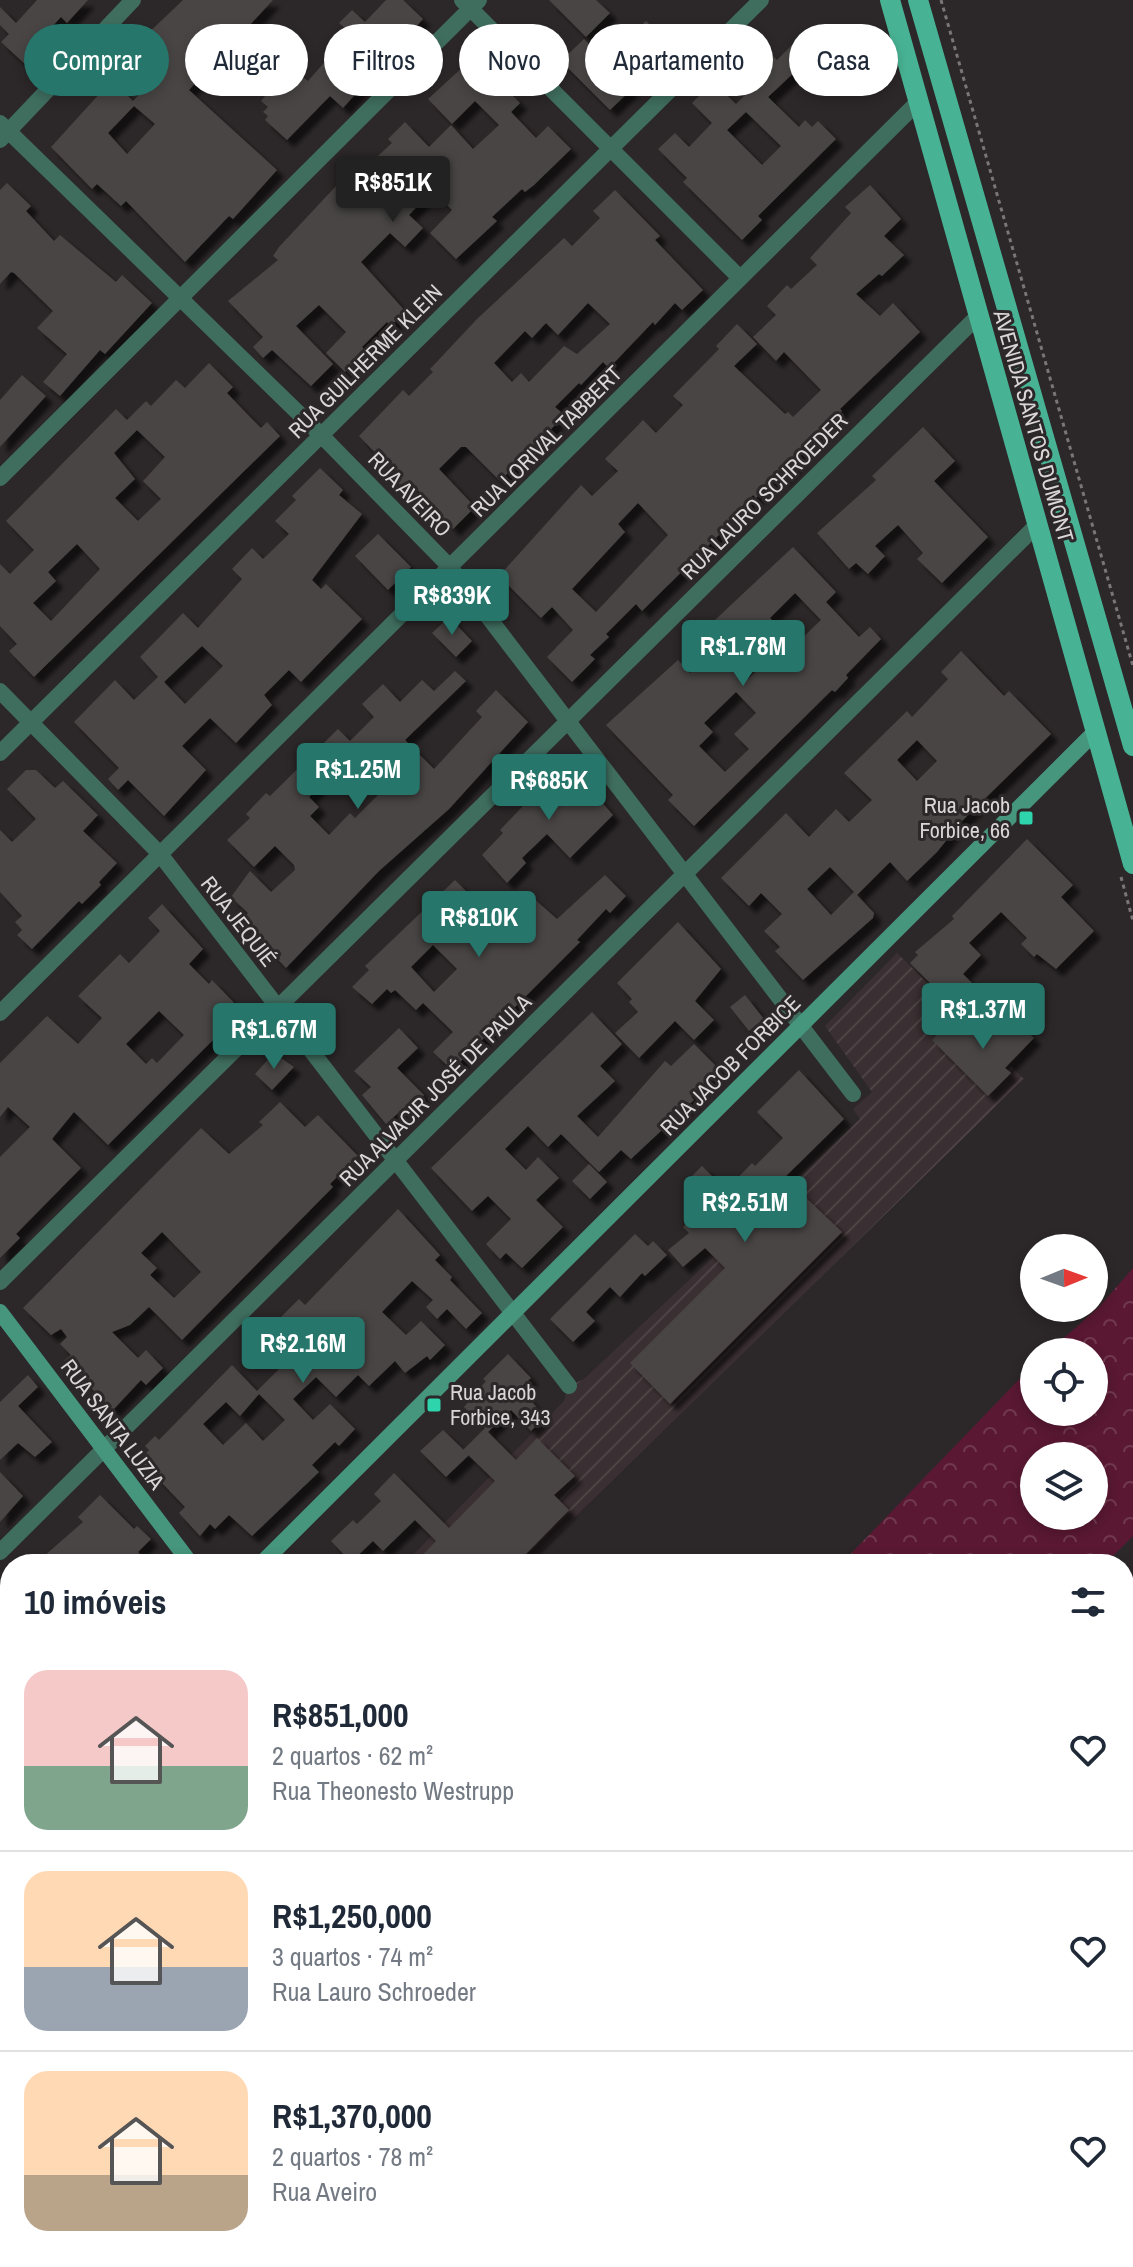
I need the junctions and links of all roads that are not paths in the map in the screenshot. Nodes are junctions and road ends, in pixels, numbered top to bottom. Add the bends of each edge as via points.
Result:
1 (133, 0) edge
2 (761, 0) edge
3 (889, 0) edge
4 (471, 3) edge
5 (919, 3) edge
6 (918, 102) junction
7 (3, 131) edge
8 (612, 148) junction
9 (740, 278) junction
10 (181, 298) junction
11 (978, 316) junction
12 (321, 435) junction
13 (0, 478) edge
14 (1037, 525) junction
15 (450, 567) junction
16 (1089, 595) junction
17 (1060, 607) junction
18 (0, 691) edge
19 (569, 718) junction
20 (31, 722) junction
21 (1095, 732) junction
22 (1133, 746) edge
23 (0, 753) edge
24 (160, 854) junction
25 (1133, 864) edge
26 (686, 872) junction
27 (278, 1006) junction
28 (0, 1013) edge
29 (801, 1025) junction
30 (853, 1094) dead end
31 (396, 1159) junction
32 (0, 1282) edge
33 (0, 1312) edge
34 (512, 1314) junction
35 (569, 1386) dead end
36 (104, 1449) junction
37 (0, 1552) edge
38 (183, 1554) edge
39 (271, 1554) edge

1 - 7 street
2 - 8 street, RUA GUILHERME KLEIN
3 - 6 main road, AVENIDA SANTOS DUMONT
4 - 8 street
4 - 10 street
5 - 16 main road, AVENIDA SANTOS DUMONT
6 - 9 street, RUA LORIVAL TABBERT
6 - 11 main road, AVENIDA SANTOS DUMONT
7 - 10 street, RUA AVEIRO
8 - 9 street
8 - 12 street, RUA GUILHERME KLEIN
9 - 15 street, RUA LORIVAL TABBERT
10 - 12 street, RUA AVEIRO
10 - 13 street
11 - 14 main road, AVENIDA SANTOS DUMONT
11 - 19 street, RUA LAURO SCHROEDER
12 - 15 street, RUA AVEIRO
12 - 20 street, RUA GUILHERME KLEIN
14 - 17 main road, AVENIDA SANTOS DUMONT
14 - 26 street, RUA ALVACIR JOSÉ DE PAULA
15 - 19 street, RUA AVEIRO
15 - 24 street, RUA LORIVAL TABBERT
16 - 17 main road via 1074,588 1061,598
16 - 22 main road, AVENIDA SANTOS DUMONT
17 - 21 main road, AVENIDA SANTOS DUMONT
18 - 20 street, RUA JEQUIÉ
19 - 26 street, RUA AVEIRO
19 - 27 street, RUA LAURO SCHROEDER
20 - 23 street, RUA GUILHERME KLEIN
20 - 24 street, RUA JEQUIÉ
21 - 25 main road, AVENIDA SANTOS DUMONT
21 - 29 street, RUA JACOB FORBICE
24 - 27 street, RUA JEQUIÉ
24 - 28 street, RUA LORIVAL TABBERT
26 - 29 street, RUA AVEIRO
26 - 31 street, RUA ALVACIR JOSÉ DE PAULA
27 - 31 street, RUA JEQUIÉ
27 - 32 street, RUA LAURO SCHROEDER
29 - 30 street, RUA AVEIRO
29 - 34 street, RUA JACOB FORBICE
31 - 34 street, RUA JEQUIÉ
31 - 36 street, RUA ALVACIR JOSÉ DE PAULA
33 - 36 street, RUA SANTA LUZIA
34 - 35 street, RUA JEQUIÉ
34 - 39 street, RUA JACOB FORBICE
36 - 37 street, RUA ALVACIR JOSÉ DE PAULA
36 - 38 street, RUA SANTA LUZIA

